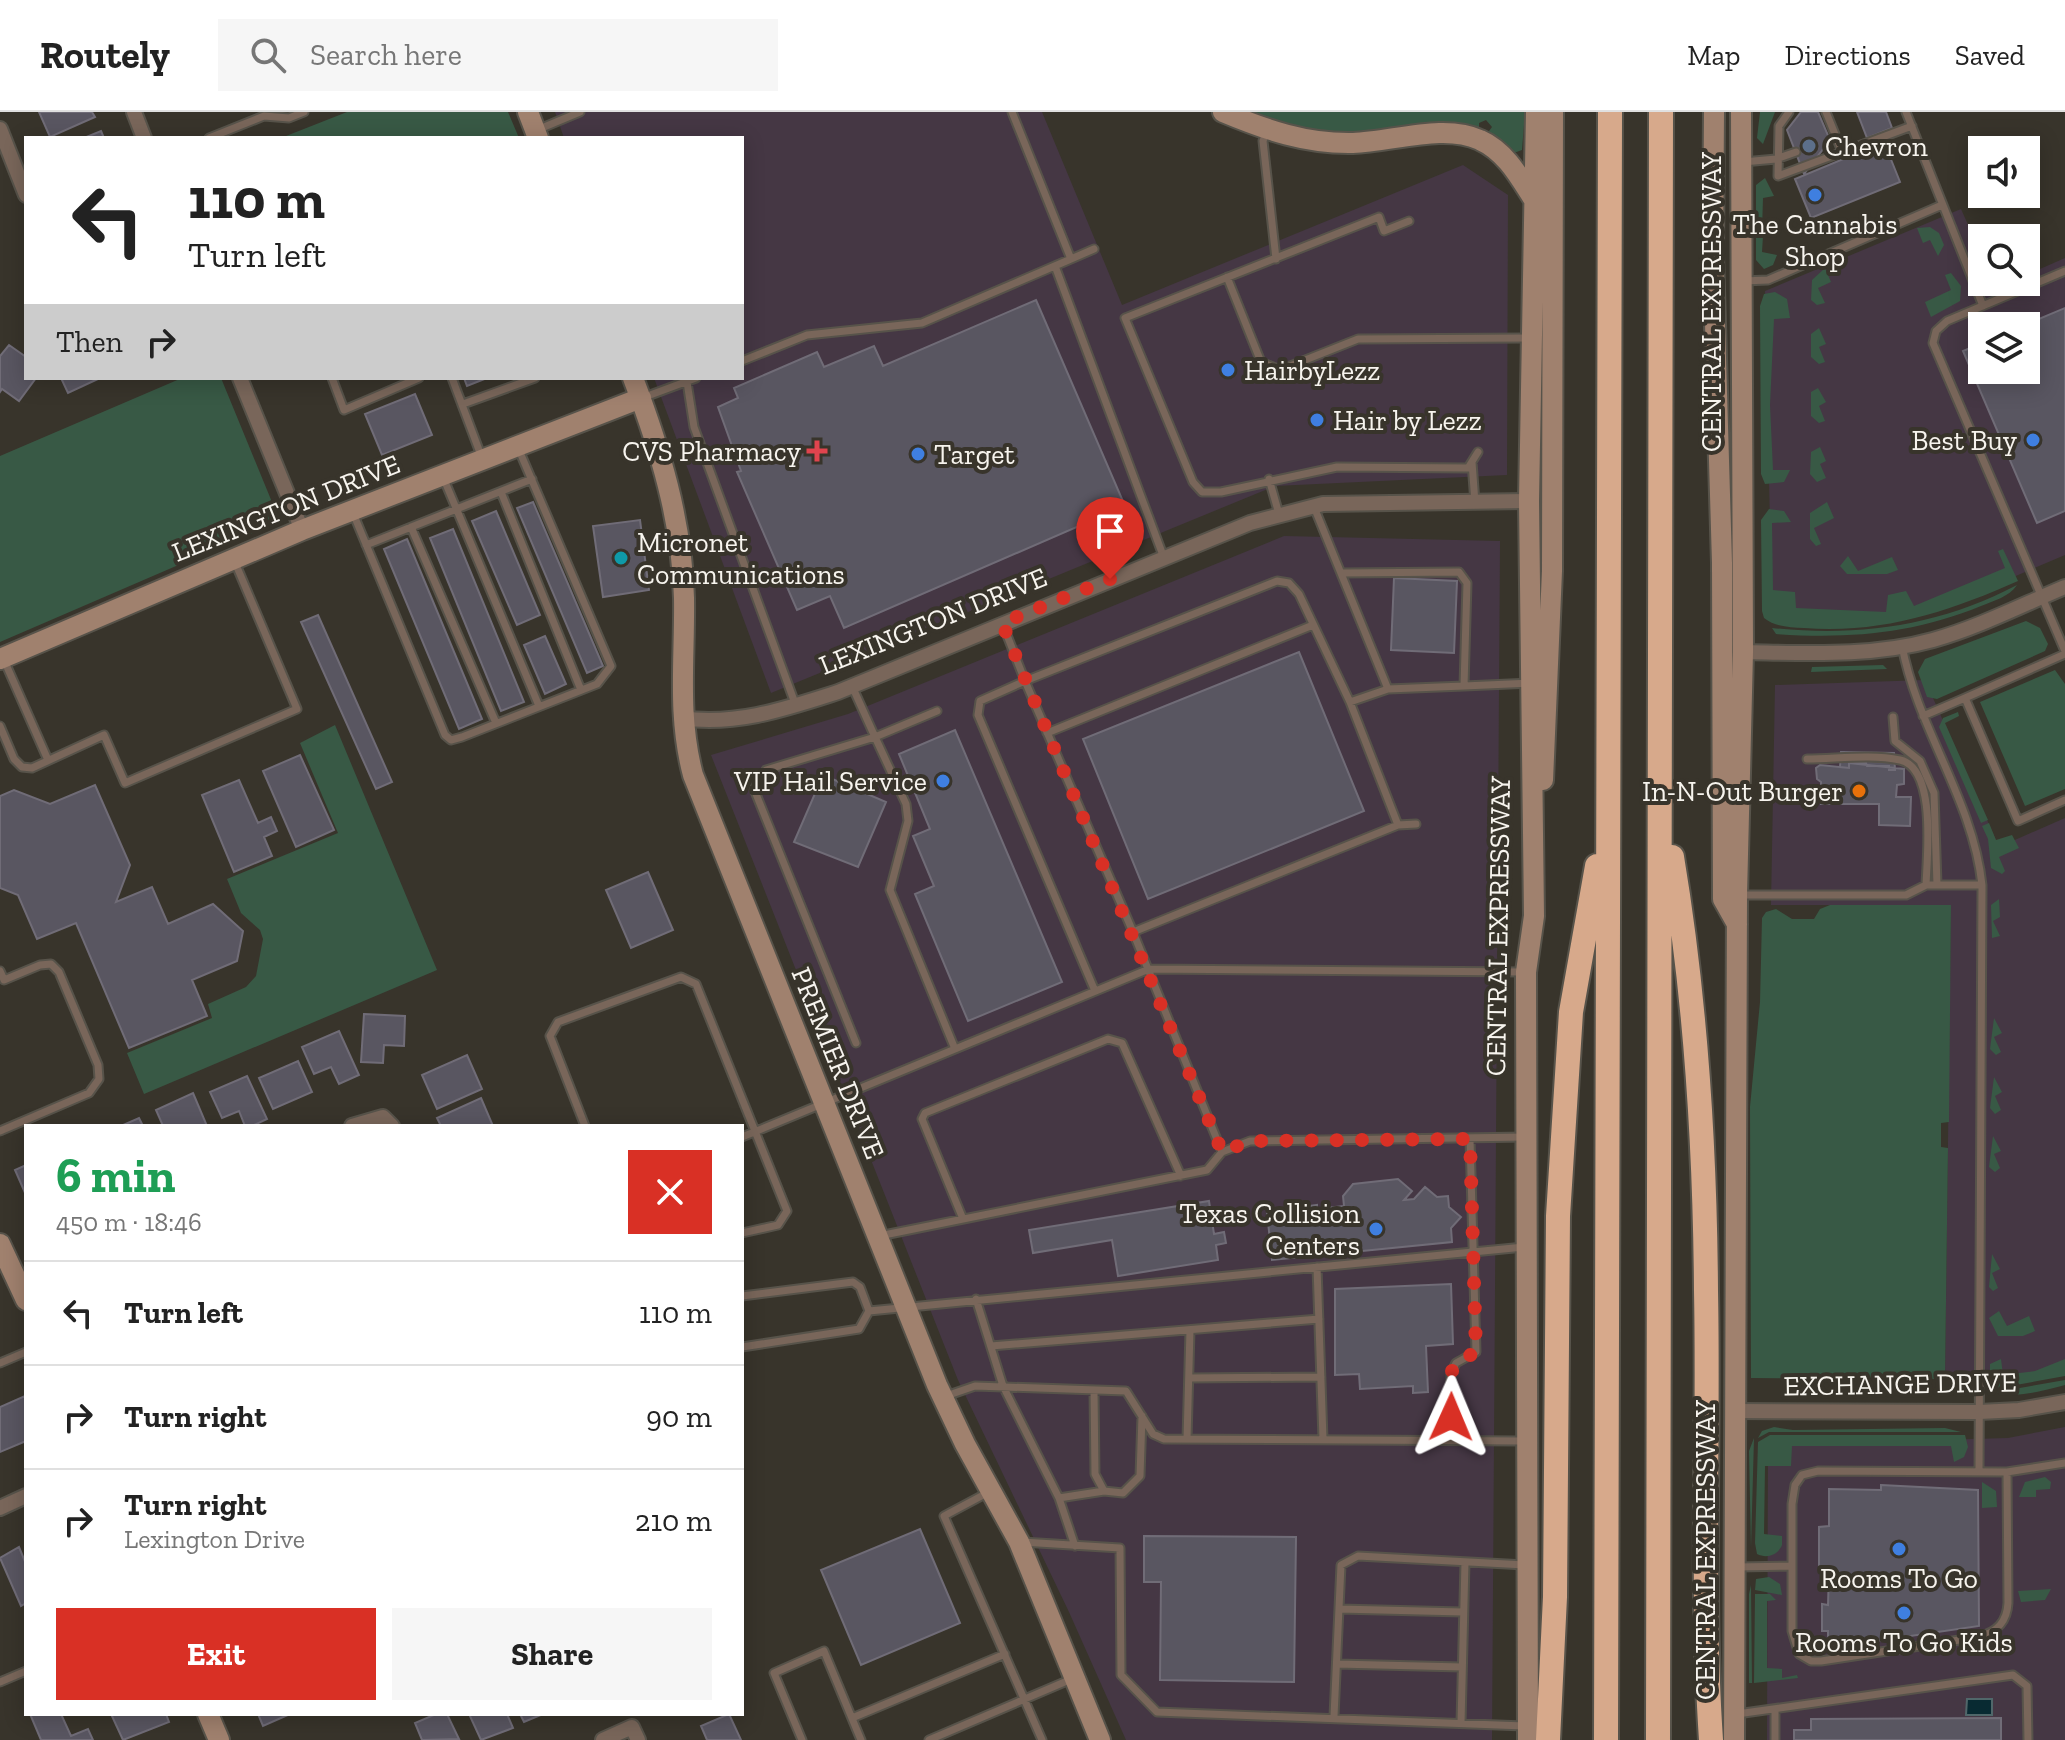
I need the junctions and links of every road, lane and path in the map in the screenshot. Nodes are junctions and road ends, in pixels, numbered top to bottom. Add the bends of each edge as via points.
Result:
1 (134, 112) edge
2 (304, 112) edge
3 (580, 112) edge
4 (1012, 112) edge
5 (1223, 112) edge
6 (1536, 112) edge
7 (1553, 112) edge
8 (1610, 112) edge
9 (1661, 112) edge
10 (1714, 112) edge
11 (1741, 112) edge
12 (1751, 112) edge
13 (1789, 112) edge
14 (1906, 112) edge
15 (264, 114) edge
16 (1824, 115) edge
17 (1912, 126) junction
18 (534, 127) edge
19 (1267, 130) junction
20 (1, 135) edge
21 (143, 136) edge
22 (214, 136) edge
23 (1741, 152) junction
24 (1796, 152) dead end
25 (1843, 154) junction
26 (1776, 159) junction
27 (24, 190) edge
28 (1536, 203) junction
29 (1942, 205) junction
30 (1409, 221) dead end
31 (1094, 249) dead end
32 (1071, 259) junction
33 (1276, 259) junction
34 (1055, 266) junction
35 (2065, 271) edge
36 (1227, 277) junction
37 (1741, 281) junction
38 (1983, 306) junction
39 (1534, 338) junction
40 (744, 360) edge
41 (241, 380) edge
42 (333, 380) edge
43 (414, 380) edge
44 (453, 380) edge
45 (529, 380) edge
46 (634, 380) edge
47 (692, 380) edge
48 (687, 382) junction
49 (641, 398) junction
50 (463, 404) junction
51 (518, 446) junction
52 (1478, 452) dead end
53 (483, 459) junction
54 (1472, 462) junction
55 (443, 475) junction
56 (532, 479) junction
57 (1269, 479) junction
58 (501, 492) junction
59 (1529, 501) junction
60 (1475, 503) junction
61 (1314, 507) junction
62 (457, 509) junction
63 (352, 511) junction
64 (1279, 514) junction
65 (411, 527) junction
66 (302, 530) junction
67 (366, 545) junction
68 (233, 558) junction
69 (1164, 558) junction
70 (1341, 573) junction
71 (2065, 587) edge
72 (2041, 597) junction
73 (1002, 623) junction
74 (1313, 625) junction
75 (1902, 646) junction
76 (1743, 652) junction
77 (2065, 652) edge
78 (1, 659) edge
79 (1025, 681) junction
80 (1529, 683) junction
81 (852, 686) junction
82 (1464, 686) junction
83 (1388, 689) junction
84 (581, 690) junction
85 (1965, 698) junction
86 (1350, 702) junction
87 (539, 706) junction
88 (796, 706) junction
89 (937, 711) dead end
90 (1923, 716) junction
91 (1893, 717) dead end
92 (681, 718) junction
93 (496, 723) junction
94 (0, 726) edge
95 (1047, 733) junction
96 (875, 737) junction
97 (1807, 759) dead end
98 (48, 760) junction
99 (1661, 789) junction
100 (2065, 800) edge
101 (1608, 805) junction
102 (1416, 824) dead end
103 (1398, 825) junction
104 (1926, 885) junction
105 (1937, 885) junction
106 (1982, 885) junction
107 (1737, 895) junction
108 (1534, 916) junction
109 (1737, 924) junction
110 (1133, 932) junction
111 (1149, 969) junction
112 (0, 971) edge
113 (1526, 972) junction
114 (1095, 991) junction
115 (856, 1043) dead end
116 (955, 1049) junction
117 (824, 1104) junction
118 (584, 1124) edge
119 (0, 1131) edge
120 (756, 1132) junction
121 (744, 1136) edge
122 (1526, 1137) junction
123 (1470, 1139) junction
124 (1222, 1152) junction
125 (1181, 1176) junction
126 (963, 1219) junction
127 (744, 1233) edge
128 (877, 1236) junction
129 (0, 1244) edge
130 (1526, 1246) junction
131 (1476, 1253) junction
132 (1317, 1267) junction
133 (19, 1269) edge
134 (24, 1291) edge
135 (744, 1296) edge
136 (976, 1299) junction
137 (907, 1309) junction
138 (869, 1311) junction
139 (1319, 1319) junction
140 (1190, 1330) junction
141 (991, 1346) junction
142 (744, 1347) edge
143 (24, 1353) edge
144 (0, 1363) edge
145 (1321, 1377) junction
146 (1189, 1378) junction
147 (1003, 1386) junction
148 (1094, 1390) junction
149 (943, 1397) junction
150 (2065, 1402) edge
151 (1735, 1411) junction
152 (1979, 1412) junction
153 (1142, 1414) junction
154 (1187, 1439) junction
155 (1323, 1439) junction
156 (1451, 1439) junction
157 (1526, 1441) junction
158 (2065, 1463) edge
159 (1979, 1471) junction
160 (2007, 1472) junction
161 (991, 1491) junction
162 (1104, 1491) junction
163 (24, 1497) edge
164 (1059, 1498) junction
165 (0, 1508) edge
166 (1019, 1542) junction
167 (1075, 1546) junction
168 (1465, 1562) junction
169 (1526, 1565) junction
170 (1792, 1566) junction
171 (1735, 1567) junction
172 (1339, 1609) junction
173 (1463, 1612) junction
174 (1005, 1654) junction
175 (1337, 1664) junction
176 (1462, 1667) junction
177 (24, 1672) edge
178 (1074, 1678) junction
179 (0, 1682) edge
180 (1025, 1700) junction
181 (1775, 1710) junction
182 (1734, 1715) junction
183 (209, 1716) edge
184 (1334, 1716) junction
185 (852, 1718) junction
186 (1461, 1723) junction
187 (1528, 1733) edge
188 (635, 1734) edge
189 (219, 1740) edge
190 (603, 1740) edge
191 (802, 1740) edge
192 (861, 1740) edge
193 (929, 1740) edge
194 (1042, 1740) edge
195 (1100, 1740) edge
196 (1548, 1740) edge
197 (1606, 1740) edge
198 (1658, 1740) edge
199 (1711, 1740) edge
200 (1734, 1740) edge
201 (1775, 1740) edge
202 (2028, 1740) edge

1 - 21 street
2 - 15 lane via 289,118
3 - 18 lane
4 - 32 lane
5 - 19 main road
6 - 28 main road, CENTRAL EXPRESSWAY
7 - 108 main road via 1552,601
8 - 101 highway
9 - 99 highway, CENTRAL EXPRESSWAY
10 - 109 main road via 1723,899
11 - 23 main road, CENTRAL EXPRESSWAY
12 - 23 main road
13 - 26 lane via 1779,126
14 - 17 lane
15 - 22 lane
16 - 25 lane
17 - 25 lane
17 - 29 lane
19 - 28 main road via 1323,142 1453,134 1475,138 1507,160
19 - 33 lane via 1263,141
20 - 27 street
23 - 26 lane
23 - 37 main road, CENTRAL EXPRESSWAY
24 - 26 lane
25 - 26 lane via 1778,176
28 - 39 main road, CENTRAL EXPRESSWAY
29 - 37 lane via 1768,280
29 - 38 lane
30 - 33 lane via 1384,231 1379,217
31 - 32 lane
32 - 34 lane
33 - 36 lane
34 - 40 lane via 922,323 807,335
34 - 69 lane
35 - 38 lane
36 - 39 lane via 1261,362 1280,370 1358,339
36 - 57 lane via 1125,318 1193,482 1202,492 1221,492
37 - 76 main road, CENTRAL EXPRESSWAY
38 - 72 lane via 1942,324 1933,343
39 - 59 main road, CENTRAL EXPRESSWAY
41 - 66 street
42 - 43 lane via 344,410
44 - 50 lane
45 - 50 lane
46 - 49 main road, PREMIER DRIVE
47 - 48 lane
48 - 49 lane
48 - 88 lane via 694,427
49 - 51 main road, LEXINGTON DRIVE
49 - 92 main road, PREMIER DRIVE via 664,467 681,557
50 - 53 lane
51 - 53 main road, LEXINGTON DRIVE
51 - 56 lane
52 - 54 lane
53 - 55 main road, LEXINGTON DRIVE
54 - 57 lane via 1468,468 1337,467
54 - 60 lane
55 - 62 lane
55 - 63 main road, LEXINGTON DRIVE
56 - 58 lane
56 - 84 lane via 611,666 606,677
57 - 64 lane
58 - 62 lane
58 - 84 lane
59 - 60 street, LEXINGTON DRIVE
59 - 80 main road, CENTRAL EXPRESSWAY
60 - 61 street, LEXINGTON DRIVE
61 - 64 street, LEXINGTON DRIVE
61 - 70 lane
62 - 65 lane
62 - 87 lane
63 - 66 main road, LEXINGTON DRIVE
63 - 67 lane
64 - 69 street, LEXINGTON DRIVE
65 - 67 lane
65 - 93 lane
66 - 68 main road, LEXINGTON DRIVE
67 - 93 lane via 445,735 451,740
68 - 78 main road, LEXINGTON DRIVE
68 - 98 lane via 297,709 125,783 104,735
69 - 73 street, LEXINGTON DRIVE
70 - 82 lane via 1459,572 1467,583
70 - 83 lane
71 - 72 street
72 - 75 street via 1967,628
72 - 77 lane
73 - 79 lane
73 - 81 street, LEXINGTON DRIVE
74 - 79 lane via 1299,594 1289,583 1277,581
74 - 86 lane
74 - 95 lane
75 - 76 street
75 - 90 lane
76 - 107 main road, CENTRAL EXPRESSWAY
77 - 85 lane
78 - 98 lane
79 - 95 lane
79 - 114 lane via 980,701 978,715
80 - 82 lane
80 - 108 main road, CENTRAL EXPRESSWAY
81 - 88 street, LEXINGTON DRIVE
81 - 96 lane
82 - 83 lane
83 - 86 lane
84 - 87 lane
85 - 90 lane
85 - 100 lane via 2018,821
86 - 103 lane
87 - 93 lane
88 - 92 street, LEXINGTON DRIVE via 736,720
89 - 96 lane
90 - 106 lane via 1974,833
91 - 105 lane via 1895,741 1920,761 1936,798
92 - 117 main road, PREMIER DRIVE via 693,775
94 - 98 lane via 22,767
95 - 110 lane
96 - 115 lane via 766,770 754,789
96 - 116 lane via 906,804 908,821 890,890
97 - 104 lane via 1897,760 1913,768 1927,800
99 - 198 highway, CENTRAL EXPRESSWAY
99 - 199 highway via 1698,1055 1707,1291 1706,1636
101 - 196 highway via 1571,1012 1558,1216 1555,1640
101 - 197 highway
102 - 103 lane
103 - 110 lane
104 - 105 lane
104 - 107 lane via 1906,895
105 - 106 lane
106 - 152 lane
107 - 109 main road, CENTRAL EXPRESSWAY
108 - 113 main road, CENTRAL EXPRESSWAY
109 - 151 main road, CENTRAL EXPRESSWAY
110 - 111 lane
111 - 113 lane
111 - 114 lane
111 - 124 lane
112 - 119 lane via 4,980 40,965 51,964 59,972 99,1079 89,1093
113 - 122 main road, CENTRAL EXPRESSWAY
114 - 116 lane
116 - 117 lane
117 - 120 lane
117 - 128 main road, PREMIER DRIVE
118 - 120 lane via 550,1036 558,1022 681,977 696,984
120 - 121 lane
120 - 127 lane via 787,1211 778,1225
122 - 123 lane
122 - 130 main road, CENTRAL EXPRESSWAY
123 - 124 lane via 1250,1141
123 - 131 lane
124 - 125 lane via 1207,1170
125 - 126 lane
125 - 126 lane via 1122,1043 1108,1039 925,1113 922,1119
126 - 128 lane
128 - 137 main road, PREMIER DRIVE
129 - 133 main road
130 - 131 lane
130 - 157 main road, CENTRAL EXPRESSWAY
131 - 132 lane
131 - 156 lane via 1476,1352 1456,1363 1451,1373
132 - 136 lane
132 - 139 lane
133 - 134 main road
135 - 138 lane via 853,1282
136 - 137 lane
136 - 141 lane
137 - 138 lane
137 - 149 main road, PREMIER DRIVE
138 - 142 lane via 859,1329
139 - 140 lane
139 - 145 lane
140 - 141 lane
140 - 146 lane
141 - 147 lane
143 - 144 lane
145 - 146 lane
145 - 155 lane
146 - 154 lane
147 - 148 lane
147 - 149 lane via 975,1386
147 - 164 lane
148 - 153 lane via 1126,1391
148 - 162 lane via 1095,1474
149 - 161 main road, PREMIER DRIVE
150 - 152 street, EXCHANGE DRIVE
151 - 152 street, EXCHANGE DRIVE
151 - 171 main road, CENTRAL EXPRESSWAY
152 - 159 lane
153 - 154 lane via 1153,1434
153 - 162 lane via 1140,1476 1123,1493
154 - 155 lane
155 - 156 lane
156 - 157 lane
157 - 169 main road, CENTRAL EXPRESSWAY
158 - 160 lane
159 - 160 lane
159 - 170 lane via 1802,1475 1794,1491
160 - 170 lane via 2008,1610 1990,1634 1811,1661 1794,1645
161 - 166 main road, PREMIER DRIVE
161 - 174 lane via 944,1516
162 - 164 lane
163 - 165 street
164 - 167 lane
166 - 167 lane
166 - 178 main road, PREMIER DRIVE
167 - 184 lane via 1120,1548 1121,1675 1157,1712
168 - 169 lane
168 - 172 lane via 1349,1558 1341,1565
168 - 173 lane
169 - 187 main road, CENTRAL EXPRESSWAY
170 - 171 lane
171 - 182 main road, CENTRAL EXPRESSWAY
172 - 173 lane
172 - 175 lane
173 - 176 lane
174 - 180 lane
174 - 185 lane
175 - 176 lane
175 - 184 lane
176 - 186 lane
177 - 179 lane
178 - 180 lane
178 - 195 main road, PREMIER DRIVE
180 - 193 lane
180 - 194 lane
181 - 182 lane
181 - 201 lane
181 - 202 lane via 2013,1675 2027,1686
182 - 200 main road, CENTRAL EXPRESSWAY
183 - 189 main road
184 - 186 lane
185 - 191 lane via 824,1651 774,1673
185 - 192 lane
186 - 187 lane
188 - 190 street

